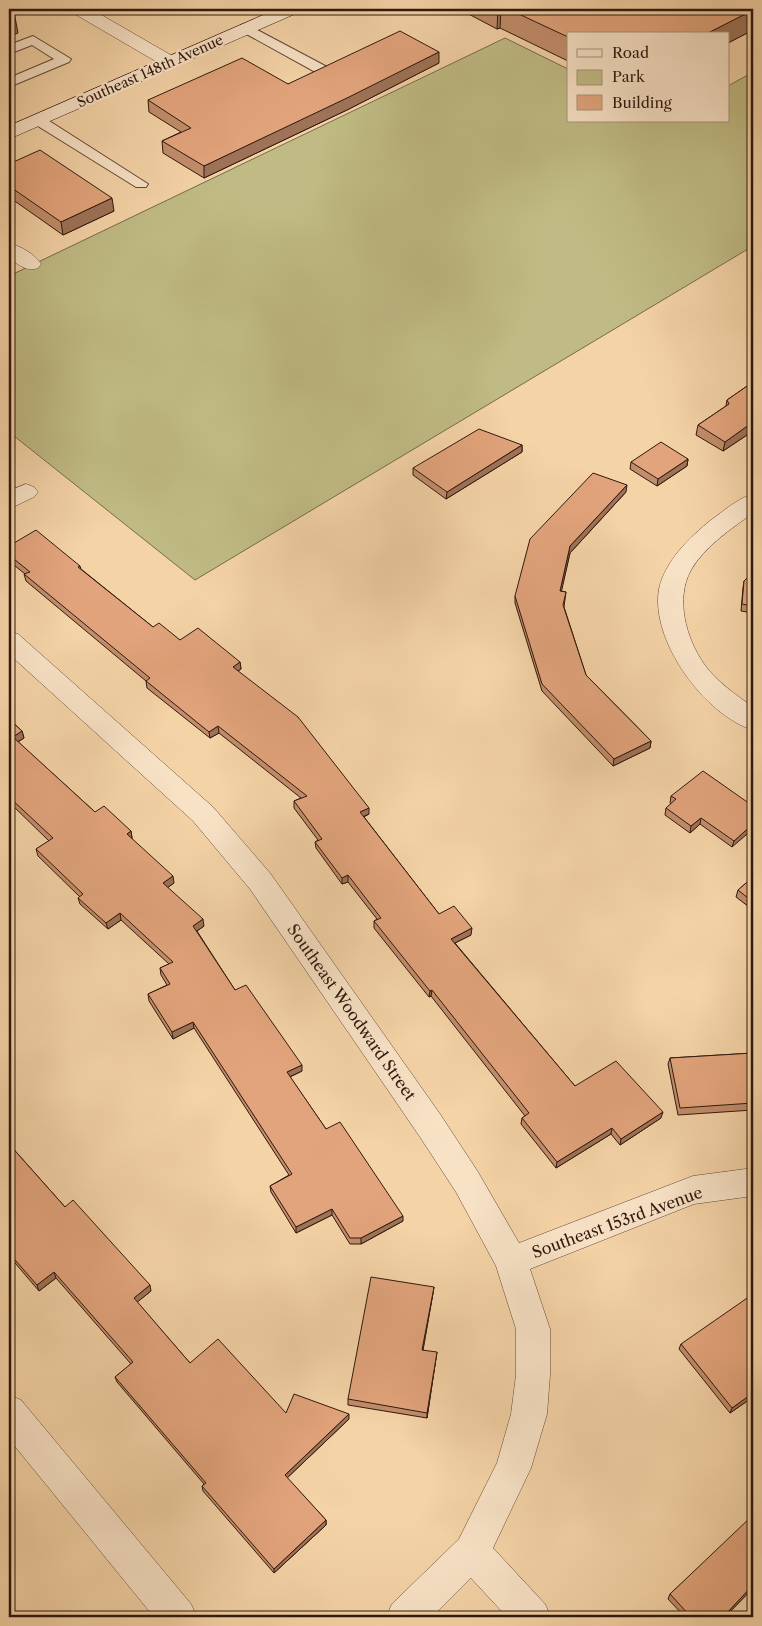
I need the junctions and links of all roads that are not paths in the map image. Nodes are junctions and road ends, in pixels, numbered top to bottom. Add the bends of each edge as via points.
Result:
1 (79, 9) edge
2 (290, 9) edge
3 (246, 28) junction
4 (9, 50) edge
5 (170, 62) junction
6 (324, 71) edge
7 (9, 83) edge
8 (38, 120) junction
9 (9, 133) edge
10 (141, 184) dead end
11 (9, 248) edge
12 (31, 264) dead end
13 (753, 502) edge
14 (9, 640) edge
15 (753, 720) edge
16 (753, 1182) edge
17 (511, 1261) junction
18 (9, 1412) edge
19 (472, 1552) junction
20 (178, 1617) edge
21 (405, 1617) edge
22 (532, 1617) edge

1 - 5 street
2 - 3 street, Southeast 148th Avenue
3 - 5 street, Southeast 148th Avenue
3 - 6 lane
4 - 7 lane via 33,40 64,59
5 - 8 street, Southeast 148th Avenue
8 - 9 street, Southeast 148th Avenue
8 - 10 lane
11 - 12 street
13 - 15 street via 693,550 679,569 670,612 676,636 696,673
14 - 17 street, Southeast Woodward Street via 172,786 233,848 260,881 429,1124 467,1182
16 - 17 street, Southeast 153rd Avenue via 693,1190
17 - 19 street, Southeast Woodward Street via 533,1329 529,1414 513,1468
18 - 20 street
19 - 21 street
19 - 22 street

